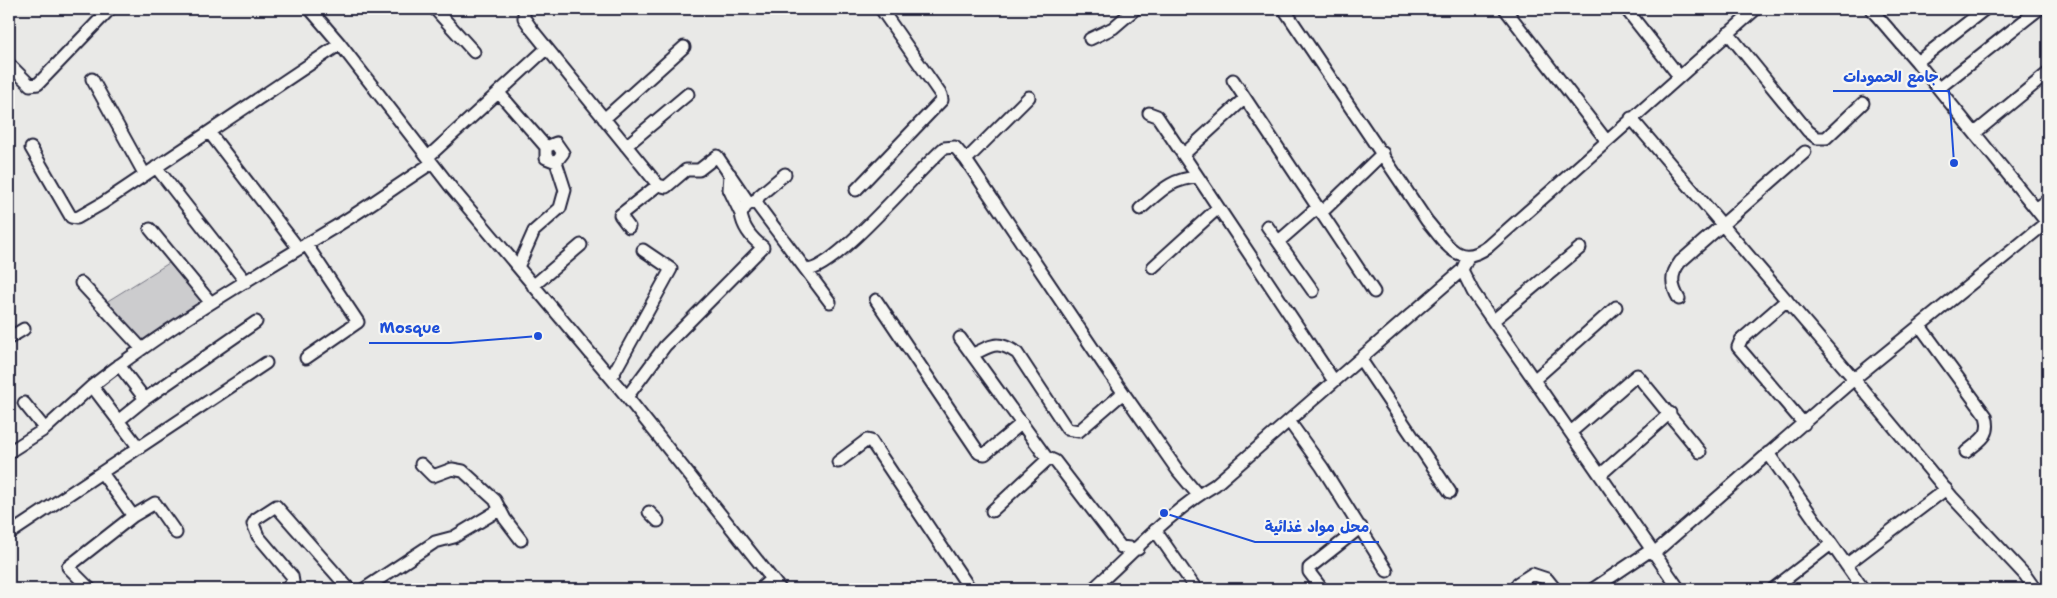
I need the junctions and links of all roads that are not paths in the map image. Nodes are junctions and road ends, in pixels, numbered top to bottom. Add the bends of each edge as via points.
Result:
1 (110, 9) edge
2 (310, 9) edge
3 (435, 9) edge
4 (524, 9) edge
5 (881, 9) edge
6 (1135, 9) edge
7 (1284, 9) edge
8 (1505, 9) edge
9 (1626, 9) edge
10 (1756, 9) edge
11 (1871, 9) edge
12 (1985, 9) edge
13 (2038, 9) edge
14 (1728, 33) junction
15 (1090, 39) dead end
16 (340, 44) junction
17 (547, 48) junction
18 (684, 48) dead end
19 (474, 52) dead end
20 (1917, 62) junction
21 (9, 64) edge
22 (2048, 73) edge
23 (1679, 76) junction
24 (92, 79) dead end
25 (1233, 80) dead end
26 (1939, 88) junction
27 (499, 93) junction
28 (688, 94) dead end
29 (1029, 97) dead end
30 (1245, 98) junction
31 (1863, 103) dead end
32 (1149, 113) dead end
33 (1631, 118) junction
34 (604, 119) junction
35 (209, 132) junction
36 (1975, 134) junction
37 (1606, 140) junction
38 (626, 146) junction
39 (31, 148) dead end
40 (1805, 152) dead end
41 (1383, 153) junction
42 (1184, 154) junction
43 (430, 160) junction
44 (966, 160) junction
45 (156, 168) junction
46 (730, 174) junction
47 (785, 174) dead end
48 (145, 175) junction
49 (1198, 177) junction
50 (658, 184) junction
51 (856, 190) dead end
52 (2048, 200) edge
53 (753, 201) junction
54 (1218, 208) junction
55 (1140, 209) dead end
56 (2036, 209) junction
57 (1320, 210) junction
58 (741, 214) junction
59 (2047, 223) edge
60 (1720, 224) junction
61 (629, 226) dead end
62 (1267, 226) dead end
63 (150, 229) dead end
64 (1279, 241) junction
65 (581, 245) dead end
66 (302, 247) junction
67 (1580, 248) dead end
68 (643, 250) dead end
69 (1468, 257) junction
70 (518, 267) junction
71 (1154, 267) dead end
72 (807, 270) junction
73 (1462, 270) junction
74 (246, 282) junction
75 (81, 283) dead end
76 (533, 286) junction
77 (1314, 291) dead end
78 (1374, 292) dead end
79 (1679, 298) dead end
80 (876, 300) dead end
81 (1786, 300) junction
82 (830, 302) dead end
83 (211, 303) junction
84 (1616, 307) dead end
85 (1494, 320) junction
86 (256, 322) dead end
87 (1920, 326) junction
88 (24, 329) dead end
89 (9, 338) edge
90 (960, 338) dead end
91 (142, 349) junction
92 (973, 354) junction
93 (306, 358) dead end
94 (1361, 360) junction
95 (266, 363) dead end
96 (119, 365) junction
97 (610, 378) junction
98 (1535, 379) junction
99 (1854, 379) junction
100 (1334, 381) junction
101 (92, 386) junction
102 (1123, 393) junction
103 (627, 397) junction
104 (145, 399) junction
105 (24, 403) dead end
106 (1670, 413) junction
107 (118, 421) junction
108 (1289, 421) junction
109 (1022, 423) junction
110 (1804, 424) junction
111 (45, 429) junction
112 (1571, 432) junction
113 (139, 448) junction
114 (9, 452) edge
115 (1700, 452) dead end
116 (1966, 452) dead end
117 (1768, 453) junction
118 (1048, 459) junction
119 (838, 462) dead end
120 (421, 464) dead end
121 (102, 473) junction
122 (1600, 475) junction
123 (1946, 489) junction
124 (1450, 492) dead end
125 (1198, 495) junction
126 (499, 510) junction
127 (992, 511) dead end
128 (649, 512) dead end
129 (133, 516) junction
130 (658, 522) dead end
131 (1361, 528) junction
132 (1155, 530) junction
133 (176, 533) dead end
134 (9, 534) edge
135 (521, 540) dead end
136 (1831, 544) junction
137 (1138, 549) junction
138 (1652, 552) junction
139 (1846, 565) junction
140 (1387, 571) dead end
141 (771, 579) junction
142 (90, 589) edge
143 (285, 589) edge
144 (349, 589) edge
145 (364, 589) edge
146 (760, 589) edge
147 (780, 589) edge
148 (970, 589) edge
149 (1093, 589) edge
150 (1196, 589) edge
151 (1322, 589) edge
152 (1515, 589) edge
153 (1556, 589) edge
154 (1594, 589) edge
155 (1678, 589) edge
156 (1773, 589) edge
157 (1864, 589) edge
158 (2035, 589) edge

1 - 21 street via 38,84 30,85
2 - 16 street
3 - 19 street
4 - 17 street via 524,18
5 - 51 street via 942,95 942,100
6 - 15 street via 1113,28
7 - 41 street
8 - 37 street
9 - 23 street
10 - 14 street
11 - 20 street
12 - 20 street
13 - 26 street
14 - 23 street
14 - 31 street via 1817,138 1826,138
16 - 35 street
16 - 43 street
17 - 27 street
17 - 34 street
18 - 34 street
20 - 26 street
22 - 36 street
23 - 33 street
24 - 48 street
25 - 30 street
26 - 36 street
27 - 43 street
27 - 70 street via 546,147 556,144 563,152 556,162 565,190 560,208 534,231
28 - 38 street
29 - 44 street
30 - 42 street
30 - 57 street
32 - 42 street via 1157,116
33 - 37 street
33 - 60 street
34 - 38 street
35 - 45 street
35 - 66 street
36 - 56 street
37 - 69 street via 1479,254
38 - 50 street
39 - 48 street via 74,218
40 - 60 street
41 - 57 street
41 - 69 street via 1427,221 1452,251
42 - 49 street
43 - 66 street
43 - 70 street
44 - 72 street via 955,147 944,148 867,228 819,266
44 - 102 street
45 - 48 street
45 - 74 street
46 - 50 street via 717,156 699,170 686,170 666,187
46 - 53 street
46 - 58 street via 729,189
47 - 53 street
49 - 54 street
49 - 55 street via 1172,182
50 - 61 street via 620,215
52 - 56 street
53 - 58 street
53 - 72 street
54 - 71 street
54 - 100 street
56 - 59 street
57 - 64 street
57 - 78 street
58 - 103 street via 753,240 763,247 665,346
59 - 87 street
60 - 79 street via 1674,270 1672,285
60 - 81 street
62 - 64 street
63 - 83 street
64 - 77 street
65 - 76 street
66 - 74 street
66 - 93 street via 358,322
67 - 85 street
68 - 97 street via 671,269
69 - 73 street
70 - 76 street
72 - 82 street
73 - 85 street via 1466,281
73 - 94 street
74 - 83 street
75 - 91 street
76 - 97 street
80 - 109 street via 979,453 985,454
81 - 99 street
81 - 110 street via 1740,340 1738,347
83 - 91 street
84 - 98 street
85 - 98 street
86 - 104 street
87 - 99 street
87 - 116 street via 1986,416 1988,433
88 - 89 street
90 - 92 street
91 - 96 street
92 - 102 street via 994,344 1005,345 1017,353 1067,429 1079,431
92 - 109 street
94 - 100 street
94 - 124 street
95 - 113 street
96 - 101 street
96 - 104 street
97 - 103 street
98 - 112 street
99 - 110 street
99 - 123 street
100 - 108 street
101 - 107 street
101 - 111 street
102 - 125 street
103 - 141 street
104 - 107 street
105 - 111 street
106 - 112 street via 1637,375
106 - 115 street
106 - 122 street
107 - 113 street
108 - 125 street via 1216,485
108 - 131 street
109 - 118 street
110 - 117 street
111 - 114 street
112 - 122 street
113 - 121 street
117 - 136 street
117 - 138 street
118 - 127 street
118 - 137 street via 1055,461 1121,548
119 - 148 street via 866,440 871,441
120 - 126 street via 433,476 452,469 463,471 487,491
121 - 129 street
121 - 134 street
122 - 138 street
123 - 139 street
123 - 158 street
125 - 132 street
126 - 135 street
126 - 145 street via 454,537 435,542
128 - 130 street
129 - 133 street via 155,502
129 - 142 street via 68,567
131 - 140 street
131 - 151 street via 1308,568
132 - 137 street
132 - 150 street
136 - 139 street
136 - 156 street
137 - 149 street
138 - 154 street
138 - 155 street
139 - 157 street
141 - 146 street
141 - 147 street
143 - 144 street via 293,582 292,576 258,536 253,524 276,506
152 - 153 street via 1518,583 1532,574 1547,579

